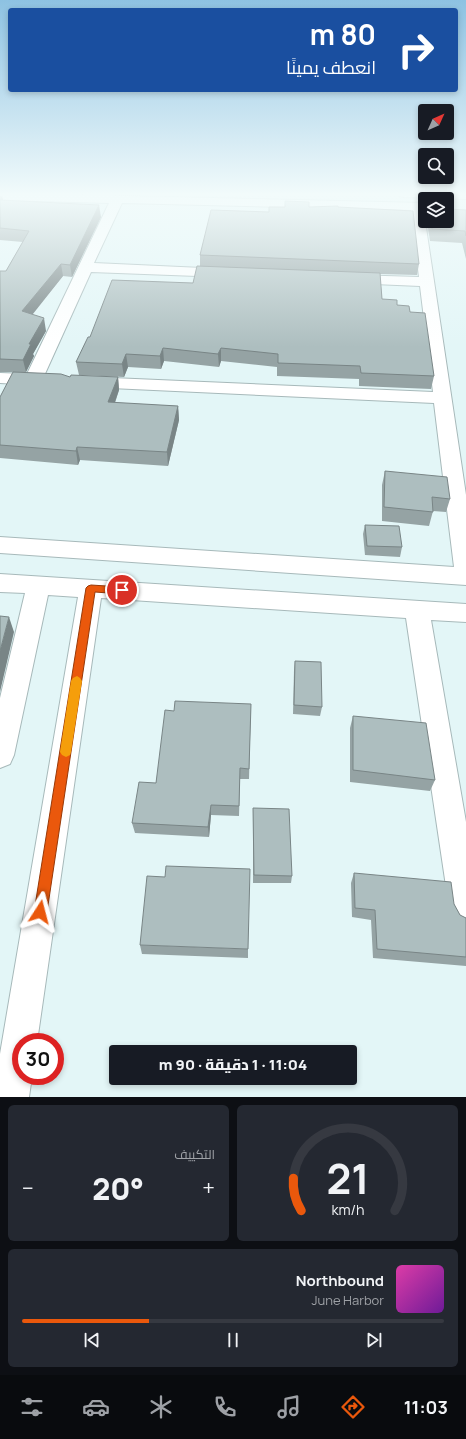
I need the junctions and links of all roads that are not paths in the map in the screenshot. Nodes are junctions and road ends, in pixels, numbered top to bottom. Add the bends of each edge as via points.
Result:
1 (96, 244) edge
2 (424, 244) edge
3 (85, 268) junction
4 (236, 274) edge
5 (340, 278) edge
6 (427, 282) junction
7 (0, 378) edge
8 (32, 380) junction
9 (443, 398) junction
10 (0, 545) edge
11 (466, 572) edge
12 (466, 576) edge
13 (0, 583) edge
14 (39, 585) junction
15 (91, 588) junction
16 (417, 610) junction
17 (466, 613) edge
18 (0, 755) edge
19 (466, 913) edge
20 (11, 1097) edge

1 - 3 street
2 - 6 street
3 - 4 street
3 - 8 street
5 - 6 street
6 - 9 street
7 - 8 street
8 - 9 street
9 - 11 street
10 - 12 street
13 - 14 street
14 - 15 street
14 - 18 street
15 - 16 street
15 - 20 street
16 - 17 street
16 - 19 street

